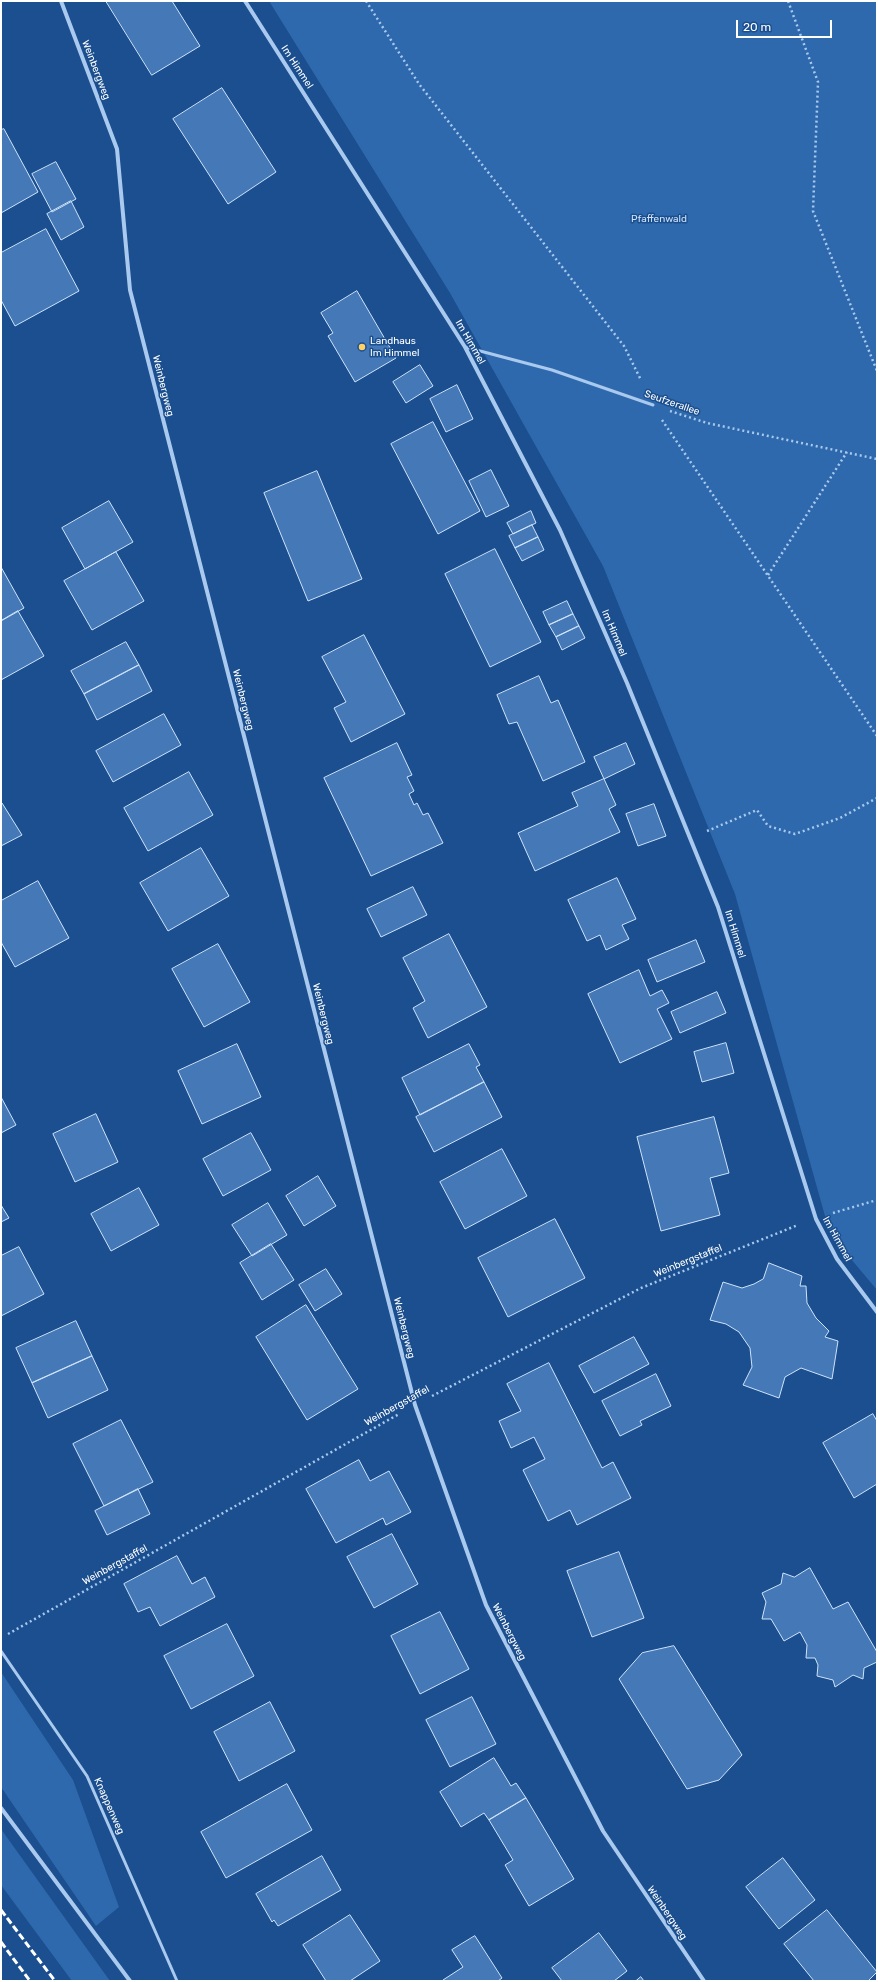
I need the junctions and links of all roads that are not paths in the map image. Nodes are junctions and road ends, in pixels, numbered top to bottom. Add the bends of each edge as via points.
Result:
1 (61, 1) edge
2 (245, 1) edge
3 (465, 347) junction
4 (653, 405) road end
5 (877, 1312) edge
6 (1, 1651) edge
7 (1, 1808) edge
8 (130, 1981) edge
9 (177, 1981) edge
10 (704, 1981) edge

1 - 10 street, Weinbergweg via 117,149 130,290 415,1405 486,1605 603,1831
2 - 3 street, Im Himmel
3 - 4 lane, Seufzerallee via 552,370
3 - 5 street, Im Himmel via 560,530 691,838 718,907 816,1218 837,1258
6 - 9 lane, Knappenweg via 87,1776
7 - 8 street

